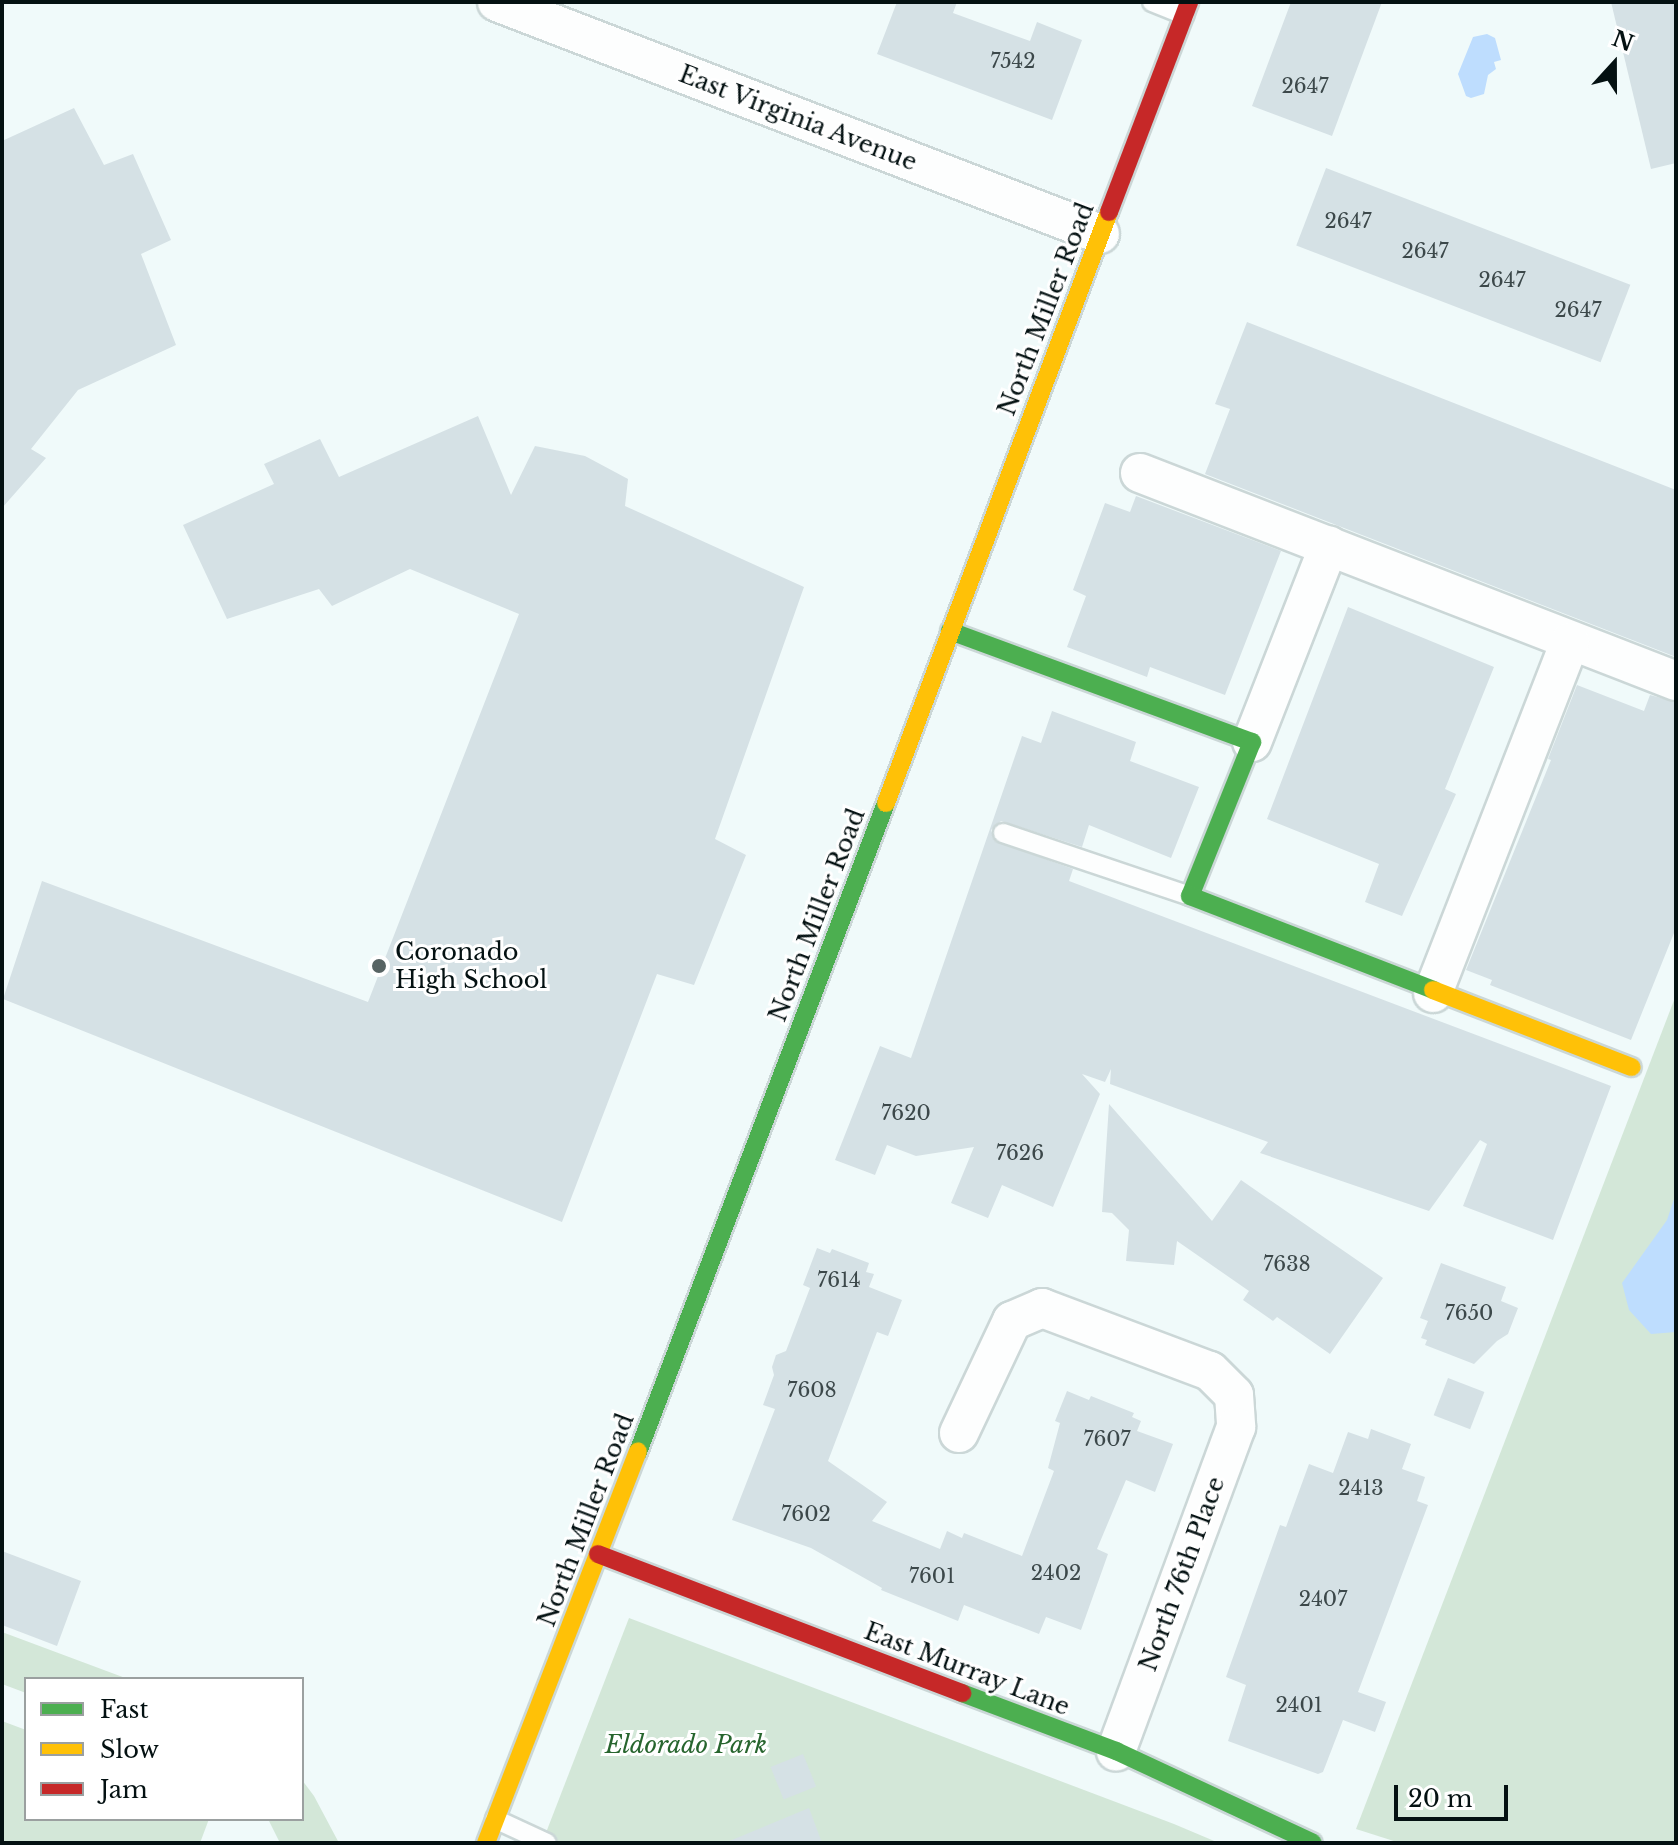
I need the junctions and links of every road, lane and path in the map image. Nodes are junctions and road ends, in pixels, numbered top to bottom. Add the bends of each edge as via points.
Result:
1 (497, 2) edge
2 (1152, 2) edge
3 (1187, 8) edge
4 (1100, 234) junction
5 (1140, 473) dead end
6 (1329, 546) junction
7 (950, 631) junction
8 (1570, 642) junction
9 (1676, 681) edge
10 (1252, 742) junction
11 (1003, 833) dead end
12 (1190, 896) junction
13 (1433, 993) junction
14 (1632, 1067) dead end
15 (959, 1433) dead end
16 (598, 1554) junction
17 (1116, 1751) junction
18 (495, 1819) junction
19 (1292, 1839) edge
20 (486, 1843) edge
21 (547, 1843) edge
22 (1313, 1843) edge

1 - 4 street, East Virginia Avenue
2 - 3 lane
3 - 4 street, North Miller Road
4 - 7 street, North Miller Road
5 - 6 street
6 - 8 street
6 - 10 street
7 - 10 street
7 - 16 street, North Miller Road
8 - 9 street
8 - 13 street
10 - 12 street
11 - 12 lane
12 - 13 street
13 - 14 street
15 - 17 street, North 76th Place via 1012,1321 1042,1308 1210,1371 1234,1395 1236,1427
16 - 17 street, East Murray Lane
16 - 18 street, North Miller Road
17 - 19 street, East Murray Lane
18 - 20 street, North Miller Road
18 - 21 lane
19 - 22 street, East Murray Lane

